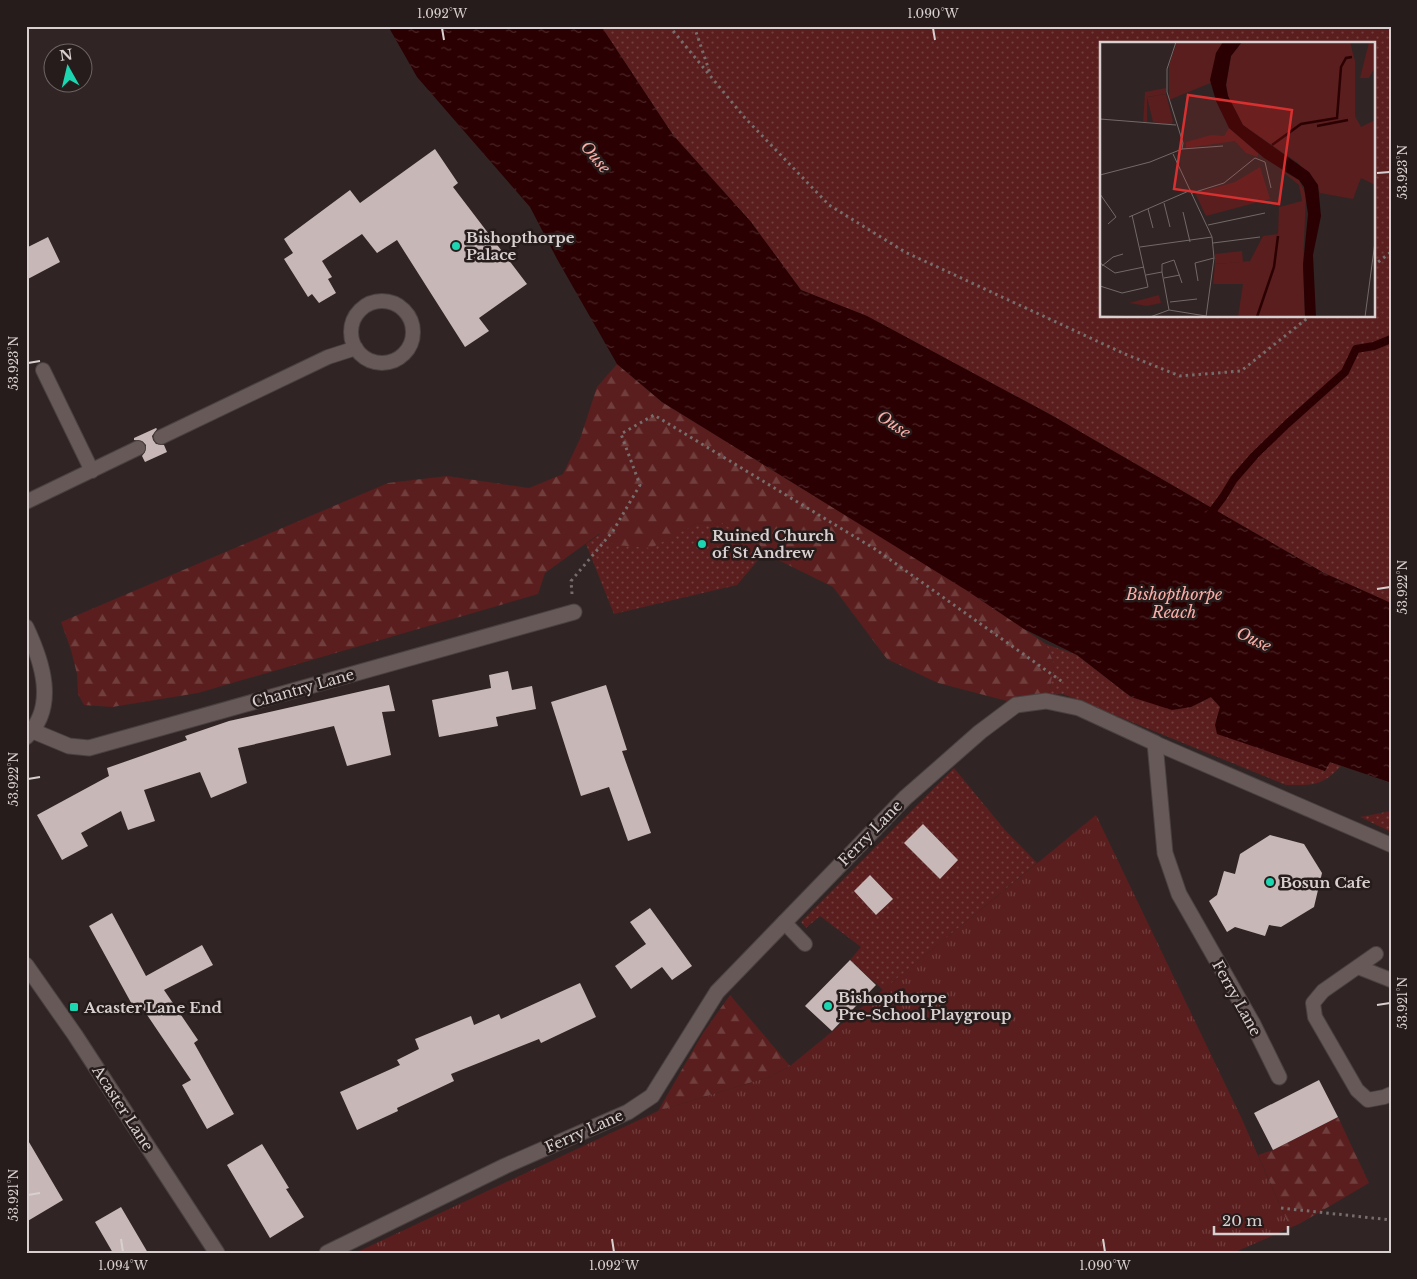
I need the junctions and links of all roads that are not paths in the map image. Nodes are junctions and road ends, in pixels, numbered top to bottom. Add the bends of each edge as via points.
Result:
1 (356, 348) junction
2 (43, 370) dead end
3 (161, 437) dead end
4 (138, 448) dead end
5 (92, 471) junction
6 (26, 502) edge
7 (574, 612) road end
8 (26, 627) edge
9 (30, 734) edge
10 (1155, 743) junction
11 (1391, 845) edge
12 (784, 922) junction
13 (805, 944) dead end
14 (1376, 954) dead end
15 (26, 965) edge
16 (1358, 967) junction
17 (1391, 980) edge
18 (1279, 1077) dead end
19 (1391, 1094) edge
20 (217, 1253) edge
21 (328, 1253) edge

1 - 1 lane via 352,339 353,319 366,305 386,301 404,309 413,328 405,352 393,361 382,363 363,356
1 - 3 lane via 328,357
2 - 5 lane
4 - 5 lane
5 - 6 lane
7 - 9 street, Chantry Lane via 89,748 69,746
8 - 9 street via 43,672 46,693 42,713
10 - 11 lane
10 - 12 street, Ferry Lane via 1079,708 1046,701 1016,705 904,798
10 - 18 street, Ferry Lane via 1165,853 1179,894 1253,1024
12 - 13 lane
12 - 21 street, Ferry Lane via 717,992 652,1096 628,1112 505,1166
14 - 16 lane
15 - 20 street, Acaster Lane
16 - 17 lane
16 - 19 lane via 1322,991 1313,1003 1315,1017 1357,1090 1368,1100

